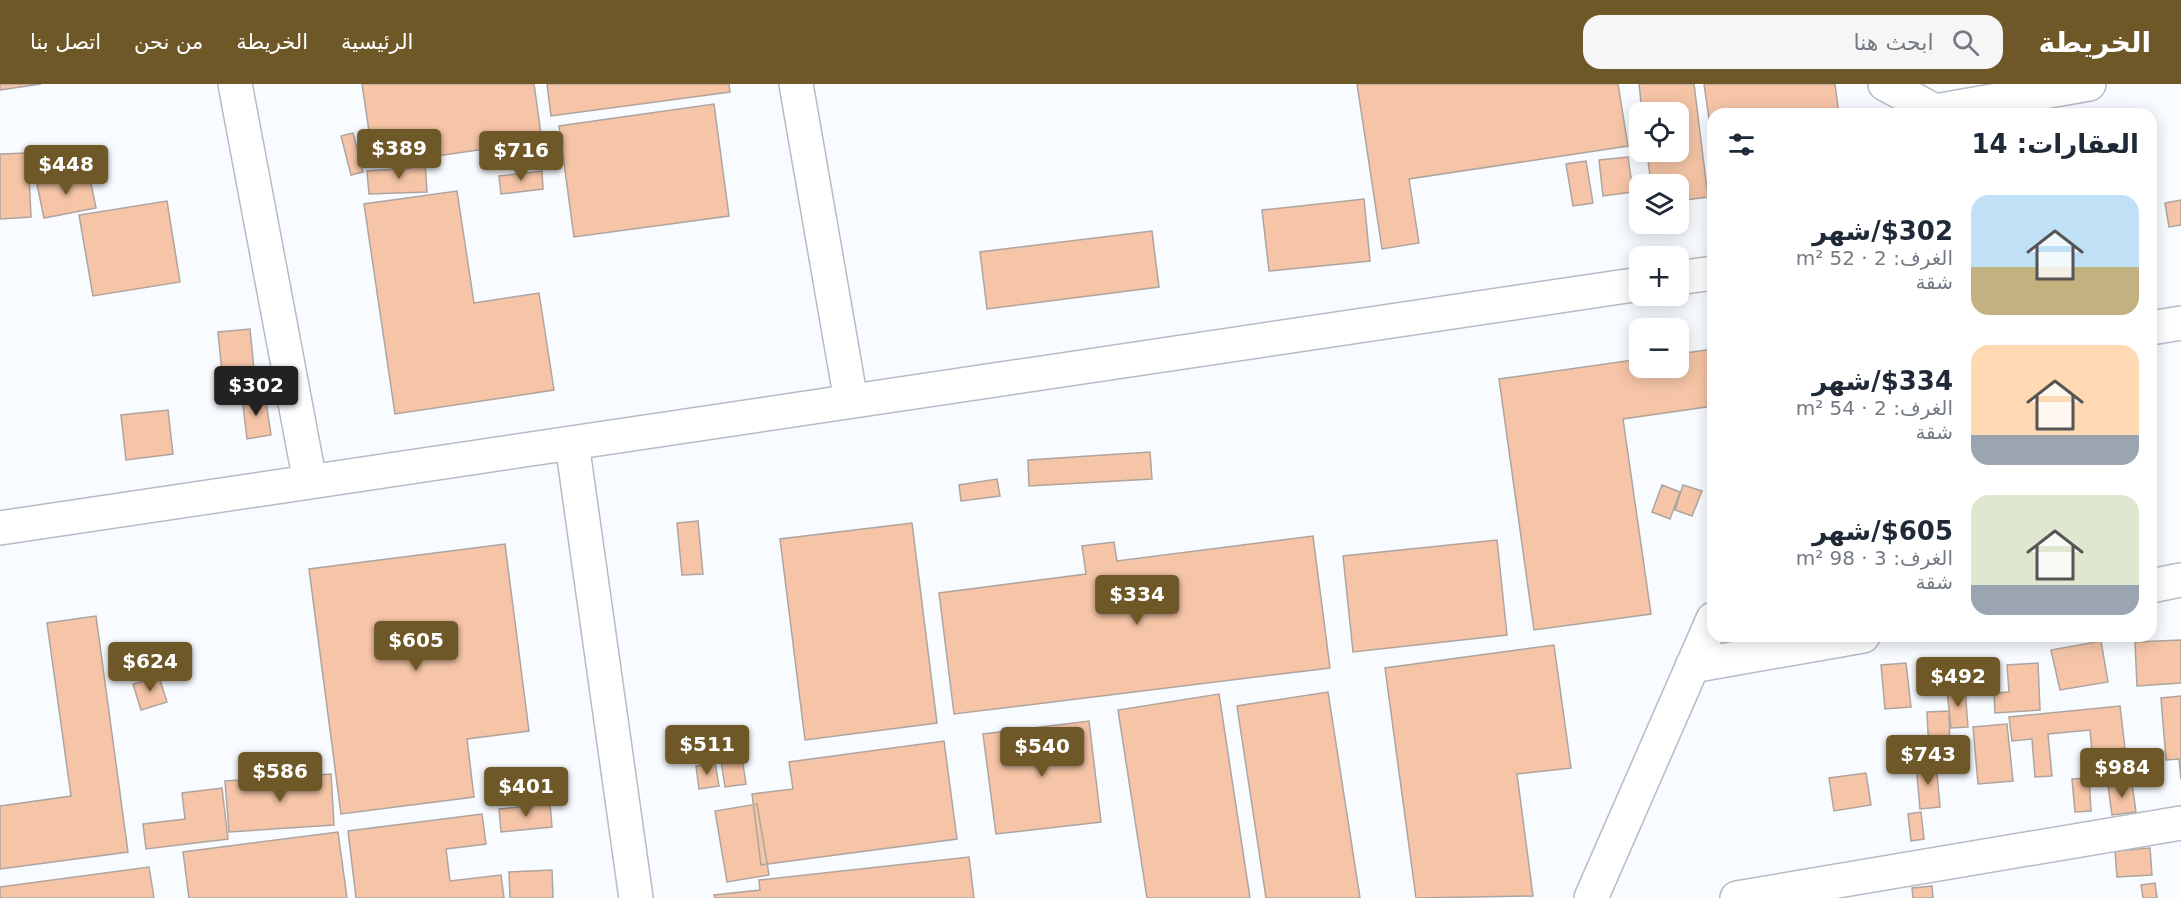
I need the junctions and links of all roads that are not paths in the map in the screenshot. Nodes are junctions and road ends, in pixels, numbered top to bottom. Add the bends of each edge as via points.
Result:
1 (235, 84) edge
2 (796, 84) edge
3 (1885, 84) edge
4 (2089, 84) edge
5 (1939, 103) edge
6 (1707, 274) edge
7 (1689, 276) edge
8 (1629, 286) edge
9 (2181, 323) edge
10 (2157, 327) edge
11 (851, 401) junction
12 (572, 443) junction
13 (310, 482) junction
14 (0, 528) edge
15 (2181, 580) edge
16 (2157, 584) edge
17 (1707, 632) edge
18 (1829, 642) edge
19 (1692, 666) junction
20 (2181, 823) edge
21 (636, 898) edge
22 (1591, 898) edge
23 (1737, 898) edge

1 - 13 street
2 - 11 street
3 - 5 street
4 - 5 street
6 - 7 street
8 - 11 street
9 - 10 street
11 - 12 street
12 - 13 street
12 - 21 street
13 - 14 street
15 - 16 street
17 - 19 street
18 - 19 street
19 - 22 street
20 - 23 street

